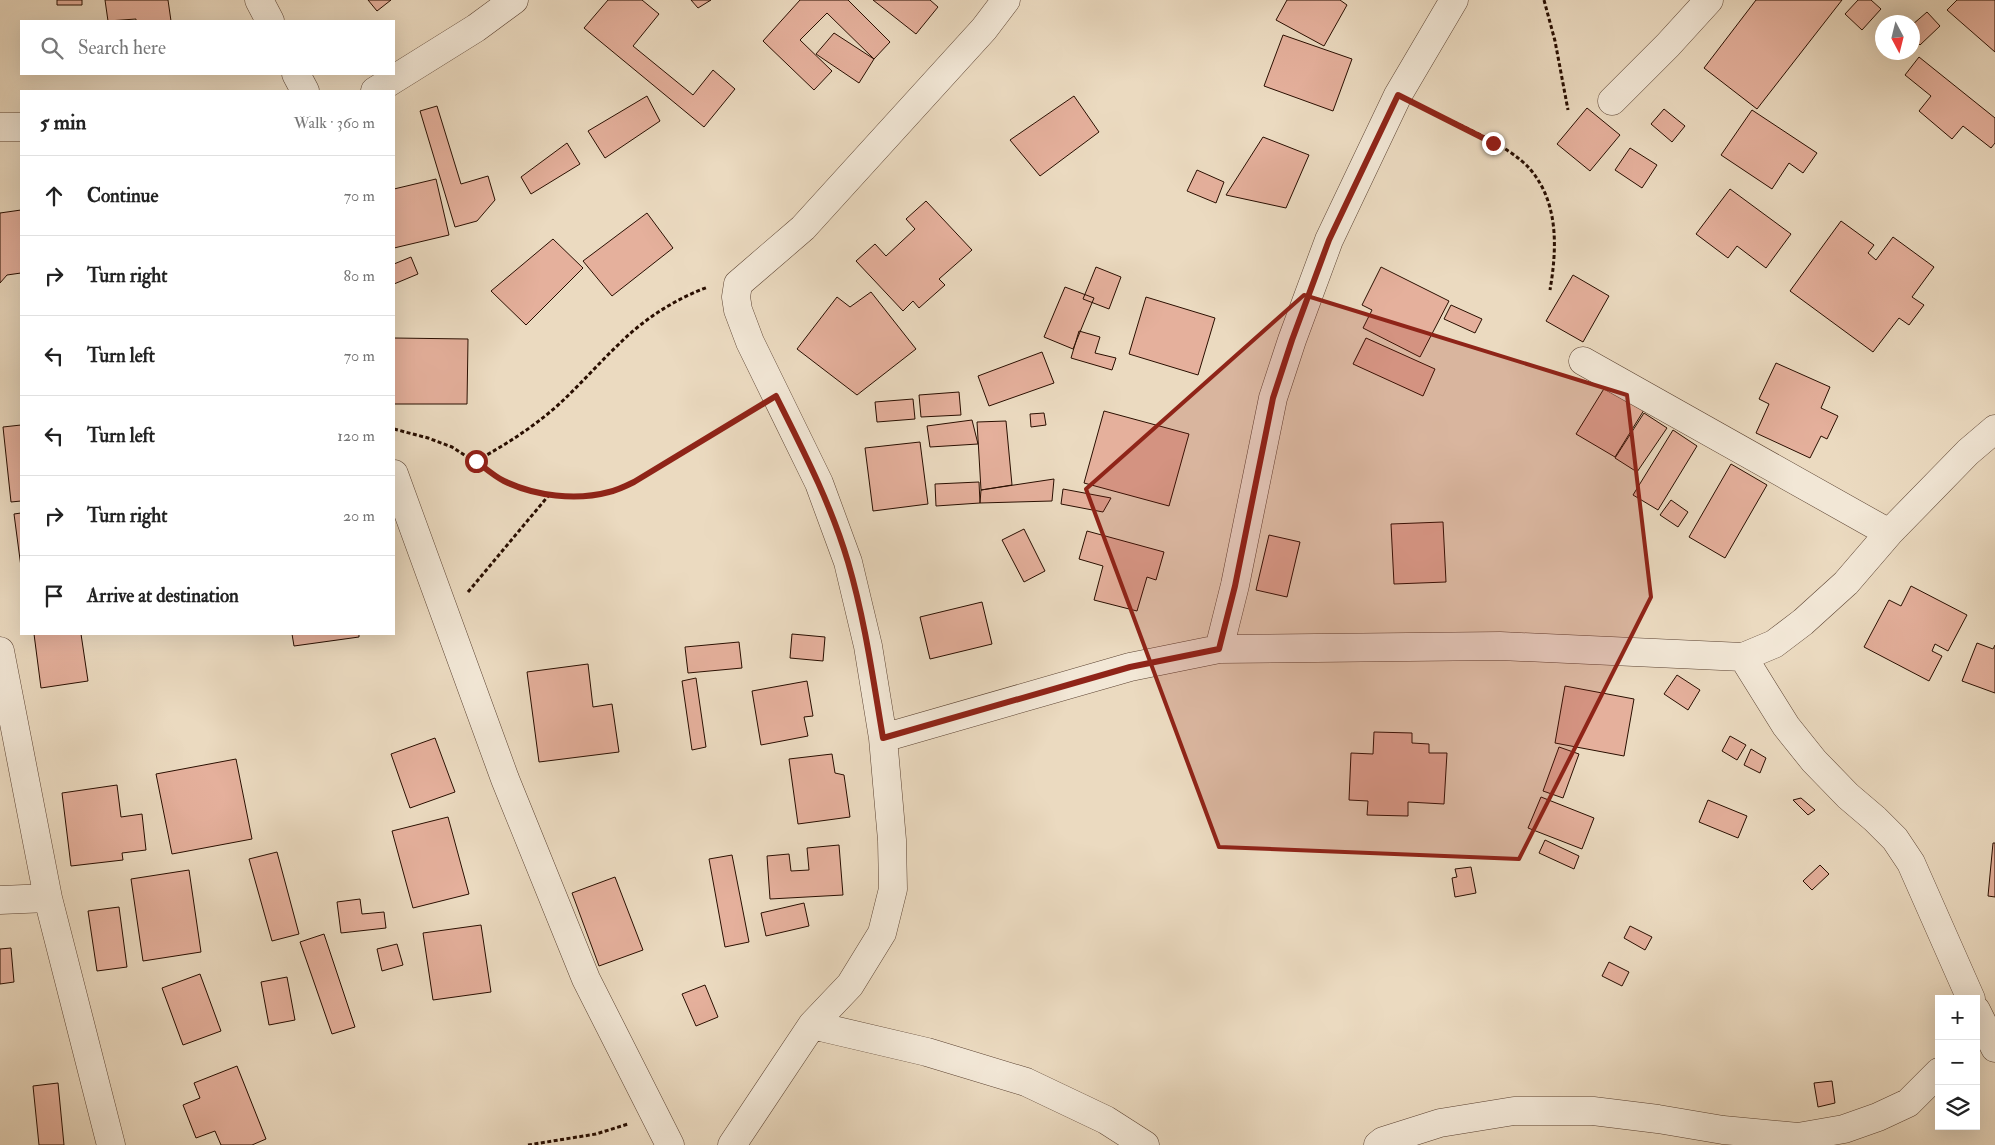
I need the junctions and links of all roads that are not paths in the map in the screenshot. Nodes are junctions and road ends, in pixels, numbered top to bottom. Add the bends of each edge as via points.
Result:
1 (259, 0) edge
2 (514, 0) edge
3 (1006, 0) edge
4 (1454, 0) edge
5 (1709, 0) edge
6 (269, 20) edge
7 (297, 75) edge
8 (304, 90) edge
9 (377, 90) edge
10 (1612, 101) dead end
11 (0, 127) edge
12 (20, 127) edge
13 (1583, 361) dead end
14 (1995, 429) edge
15 (395, 477) edge
16 (1889, 533) junction
17 (1219, 649) junction
18 (0, 651) edge
19 (1743, 657) junction
20 (883, 738) junction
21 (48, 898) junction
22 (0, 900) edge
23 (1969, 995) edge
24 (1980, 1018) edge
25 (812, 1025) junction
26 (1995, 1048) edge
27 (1935, 1076) edge
28 (111, 1145) edge
29 (670, 1145) edge
30 (732, 1145) edge
31 (1145, 1145) edge
32 (1378, 1145) edge

1 - 6 street
2 - 9 street via 476,28
3 - 20 street via 803,228 738,284 738,310 750,342 819,483 848,562 868,646
4 - 17 street via 1398,95 1329,240 1292,340 1273,398
5 - 10 street
7 - 8 street
11 - 12 street
13 - 16 street
14 - 16 street
15 - 29 street via 505,779 586,980
16 - 19 street via 1846,583 1803,622 1774,644
17 - 19 street via 1500,646
17 - 20 street via 1130,667
18 - 21 street
19 - 23 street via 1786,726 1814,761 1895,839 1910,864
20 - 25 street via 892,840 893,889 887,915 882,933 850,985
21 - 22 street
21 - 28 street
24 - 26 street
25 - 30 street
25 - 31 street via 927,1052 1026,1082 1106,1120
27 - 32 street via 1908,1103 1878,1118 1844,1130 1798,1137 1593,1111 1514,1111 1440,1123

